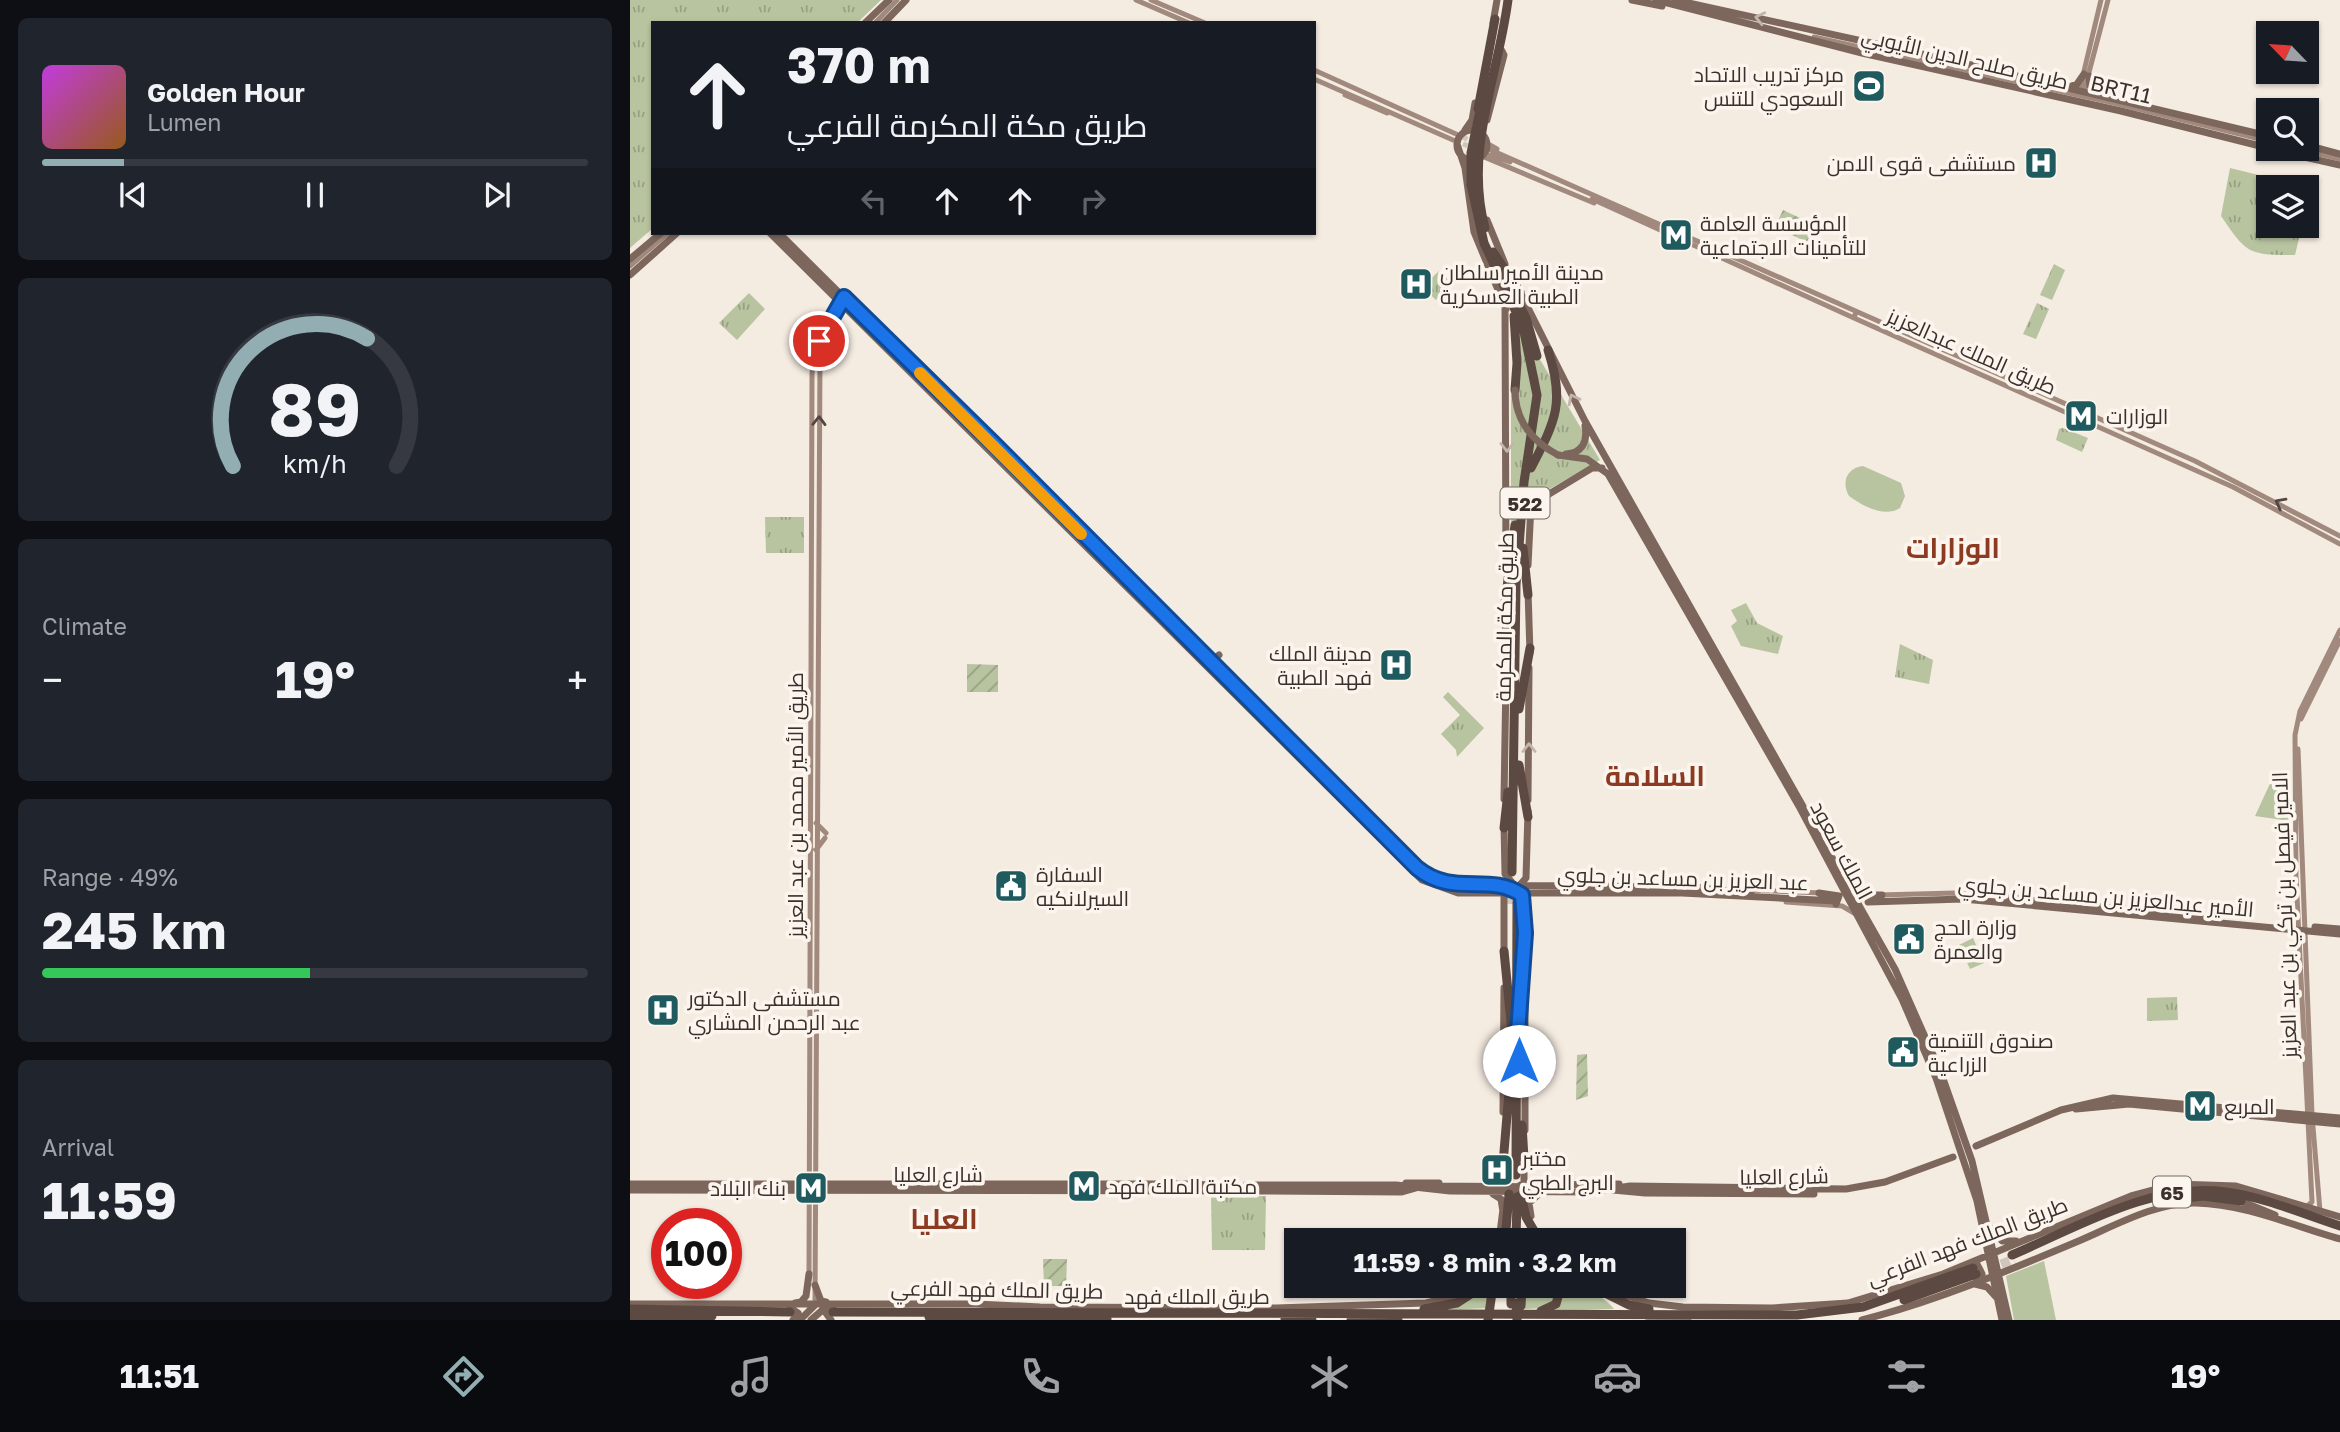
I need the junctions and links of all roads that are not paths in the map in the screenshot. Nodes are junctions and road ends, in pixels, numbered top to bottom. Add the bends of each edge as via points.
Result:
1 (889, 0) edge
2 (897, 0) edge
3 (906, 0) edge
4 (1136, 0) edge
5 (1151, 0) edge
6 (1500, 0) edge
7 (1509, 0) edge
8 (1632, 0) edge
9 (1656, 0) edge
10 (1675, 0) edge
11 (1691, 0) edge
12 (2101, 0) edge
13 (2108, 0) edge
14 (1699, 4) junction
15 (1683, 9) junction
16 (1495, 19) junction
17 (871, 21) edge
18 (871, 21) edge
19 (886, 21) edge
20 (1184, 21) edge
21 (1200, 21) edge
22 (1800, 27) junction
23 (1794, 36) junction
24 (1844, 43) junction
25 (1502, 51) junction
26 (1316, 71) edge
27 (2086, 75) junction
28 (1316, 80) edge
29 (2066, 87) junction
30 (2099, 94) junction
31 (2081, 96) junction
32 (1480, 117) junction
33 (2256, 133) edge
34 (2256, 138) edge
35 (1458, 139) junction
36 (2256, 145) edge
37 (2319, 149) edge
38 (1487, 151) junction
39 (2319, 152) edge
40 (2340, 156) edge
41 (2319, 160) edge
42 (2340, 165) edge
43 (1482, 183) junction
44 (1469, 190) junction
45 (659, 235) edge
46 (666, 235) edge
47 (675, 235) edge
48 (772, 235) edge
49 (781, 235) edge
50 (1493, 253) junction
51 (630, 260) edge
52 (632, 271) edge
53 (1520, 292) junction
54 (1506, 301) junction
55 (843, 302) junction
56 (1853, 314) junction
57 (1548, 350) junction
58 (1515, 390) joint
59 (1584, 420) junction
60 (1558, 455) junction
61 (1529, 465) junction
62 (1602, 468) junction
63 (1522, 536) junction
64 (2340, 536) edge
65 (2340, 544) edge
66 (1102, 559) junction
67 (1528, 595) junction
68 (1505, 603) junction
69 (2340, 628) edge
70 (2338, 642) edge
71 (1530, 648) junction
72 (1206, 659) junction
73 (1219, 663) junction
74 (1506, 663) junction
75 (1519, 709) junction
76 (1513, 724) junction
77 (1513, 752) junction
78 (1519, 765) junction
79 (1528, 817) junction
80 (814, 823) junction
81 (1504, 828) junction
82 (1504, 840) junction
83 (1819, 845) junction
84 (814, 849) junction
85 (1527, 850) junction
86 (1491, 885) junction
87 (1577, 886) junction
88 (1717, 888) junction
89 (1846, 888) junction
90 (1480, 892) junction
91 (1515, 892) junction
92 (1544, 892) junction
93 (1819, 893) junction
94 (1882, 895) junction
95 (1973, 895) junction
96 (1738, 897) junction
97 (1982, 901) junction
98 (1818, 904) junction
99 (1878, 904) junction
100 (1855, 905) junction
101 (1505, 914) junction
102 (1525, 929) junction
103 (2301, 929) junction
104 (1873, 931) junction
105 (2340, 932) edge
106 (811, 943) junction
107 (1523, 950) junction
108 (1504, 951) junction
109 (816, 955) junction
110 (1518, 1033) junction
111 (1513, 1043) junction
112 (810, 1050) junction
113 (1518, 1054) junction
114 (816, 1062) junction
115 (2310, 1118) junction
116 (2340, 1118) edge
117 (2340, 1124) edge
118 (1514, 1146) junction
119 (1977, 1147) dead end
120 (1524, 1158) junction
121 (1503, 1164) junction
122 (1516, 1175) junction
123 (1772, 1175) dead end
124 (630, 1184) edge
125 (1630, 1186) junction
126 (685, 1187) junction
127 (810, 1187) junction
128 (1382, 1188) junction
129 (1783, 1188) junction
130 (630, 1190) edge
131 (1610, 1190) junction
132 (1514, 1192) junction
133 (2173, 1192) junction
134 (1645, 1193) junction
135 (2226, 1195) junction
136 (2314, 1196) junction
137 (2243, 1202) junction
138 (2290, 1202) junction
139 (2306, 1207) junction
140 (2320, 1211) junction
141 (1505, 1215) junction
142 (2087, 1215) junction
143 (1531, 1216) junction
144 (1987, 1217) junction
145 (2340, 1217) edge
146 (2340, 1226) edge
147 (2109, 1227) junction
148 (1502, 1228) edge
149 (1505, 1228) edge
150 (1515, 1228) edge
151 (1517, 1228) edge
152 (1533, 1228) edge
153 (1536, 1228) edge
154 (2309, 1229) junction
155 (2340, 1231) edge
156 (2034, 1238) junction
157 (2340, 1239) edge
158 (1992, 1255) junction
159 (2036, 1258) junction
160 (809, 1274) junction
161 (1942, 1274) junction
162 (1996, 1274) junction
163 (815, 1284) junction
164 (1957, 1288) junction
165 (1458, 1298) edge
166 (1463, 1298) edge
167 (1492, 1298) edge
168 (1496, 1298) edge
169 (1517, 1298) edge
170 (1560, 1298) edge
171 (1611, 1298) edge
172 (1615, 1298) edge
173 (1635, 1298) edge
174 (848, 1304) junction
175 (1035, 1304) joint
176 (1629, 1305) junction
177 (766, 1306) junction
178 (781, 1306) junction
179 (632, 1308) edge
180 (998, 1308) junction
181 (1276, 1308) junction
182 (1804, 1308) junction
183 (2000, 1310) junction
184 (833, 1313) edge
185 (1325, 1313) junction
186 (812, 1314) edge
187 (1531, 1314) junction
188 (791, 1316) edge
189 (1383, 1316) edge
190 (1757, 1316) junction
191 (917, 1317) junction
192 (630, 1318) edge
193 (1673, 1318) edge
194 (800, 1320) edge
195 (934, 1320) edge
196 (981, 1320) edge
197 (1312, 1320) edge
198 (1351, 1320) edge
199 (1398, 1320) edge
200 (1490, 1320) edge
201 (1516, 1320) edge
202 (1650, 1320) edge
203 (1687, 1320) edge
204 (1786, 1320) edge
205 (1862, 1320) edge
206 (2002, 1320) edge
207 (2009, 1320) edge

1 - 17 main road
2 - 18 main road
3 - 19 main road
4 - 20 main road
5 - 21 main road
6 - 16 main road
6 - 32 highway, طريق مكة المكرمة, bridge
7 - 25 main road, bridge
7 - 32 highway, طريق مكة المكرمة, bridge
8 - 15 main road
9 - 15 main road, طريق صلاح الدين الأيوبي
10 - 14 main road, طريق صلاح الدين الأيوبي
11 - 14 main road
12 - 27 main road
13 - 27 main road
22 -> 14 main road, طريق صلاح الدين الأيوبي
15 - 23 main road, طريق صلاح الدين الأيوبي
16 - 32 highway, bridge
16 - 35 main road via 1473,116
22 - 24 main road, BRT11
22 - 29 main road, طريق صلاح الدين الأيوبي
23 - 24 main road, BRT11
23 - 31 main road, طريق صلاح الدين الأيوبي
24 - 31 main road, BRT11
25 - 32 main road, bridge
25 - 38 main road, الملك سعود via 1485,127
26 - 35 main road
27 - 29 main road
27 - 30 main road
27 - 31 main road
28 - 35 main road
29 - 31 main road, طريق صلاح الدين الأيوبي
30 - 31 main road, طريق صلاح الدين الأيوبي
30 - 33 main road, طريق صلاح الدين الأيوبي
31 - 34 main road, BRT11
31 - 36 main road, طريق صلاح الدين الأيوبي
32 - 44 highway, طريق مكة المكرمة, bridge via 1471,153
32 - 50 highway, طريق مكة المكرمة, bridge via 1477,183
35 - 38 main road via 1476,132
35 - 38 main road via 1469,159
35 - 44 main road
37 - 40 main road
38 - 43 main road, الملك سعود
38 - 56 main road, طريق الملك عبدالعزيز
38 - 56 main road, طريق الملك عبدالعزيز via 1618,204
39 - 40 main road
41 - 42 main road, طريق صلاح الدين الأيوبي
43 - 44 main road via 1479,176 1472,175
43 - 53 main road, الملك سعود via 1493,238
44 - 54 highway, طريق مكة المكرمة / 522
45 - 51 main road
46 - 52 main road
47 - 52 main road
48 - 55 main road, عبد العزيز بن مساعد بن جلوي
49 - 55 main road, عبد العزيز بن مساعد بن جلوي
50 - 53 highway
50 - 61 highway, طريق مكة المكرمة / 522 via 1526,318 1540,368 1539,428
53 - 57 main road, الملك سعود
54 - 58 highway via 1517,340
54 - 61 highway, طريق مكة المكرمة / 522 via 1523,327 1536,383
54 -> 68 main road
55 - 66 main road, عبد العزيز بن مساعد بن جلوي
55 - 80 main road, طريق الأمير محمد بن عبد العزيز via 817,346 812,373
64 -> 56 main road, طريق الملك عبدالعزيز via 2195,461
56 - 65 main road, طريق الملك عبدالعزيز via 2233,487
59 -> 57 main road, الملك سعود
57 - 61 highway via 1558,403
58 - 60 main road, bridge via 1528,432
59 - 60 main road via 1582,448
59 - 89 main road, الملك سعود
60 - 62 main road via 1587,459
61 - 63 highway, طريق مكة المكرمة / 522
61 - 68 highway
61 - 76 highway, طريق مكة المكرمة / 522 via 1516,585
62 - 67 main road via 1592,468 1531,505
62 - 83 main road, الملك سعود
63 - 67 highway
63 - 75 highway, طريق مكة المكرمة / 522
66 - 72 main road, عبد العزيز بن مساعد بن جلوي
66 - 90 main road, عبد العزيز بن مساعد بن جلوي via 1413,874 1444,890
67 - 71 main road
68 - 74 main road
69 - 70 main road, الامير فيصل بن تركي بن عبد العزيز
70 - 103 main road, الامير فيصل بن تركي بن عبد العزيز via 2296,723 2294,822
71 - 75 highway
79 -> 71 main road
72 - 73 main road, عبد العزيز بن مساعد بن جلوي
72 - 73 main road
73 - 86 main road, عبد العزيز بن مساعد بن جلوي via 1424,874 1444,884
74 - 76 highway
74 - 81 main road
75 - 78 highway, طريق مكة المكرمة / 522
76 - 77 highway, طريق مكة المكرمة / 522
77 - 78 highway, طريق مكة المكرمة / 522 via 1515,873
77 - 81 highway
78 - 79 highway
79 - 85 main road
80 - 84 main road, طريق الأمير محمد بن عبد العزيز
80 - 84 main road via 825,836
80 - 84 main road via 802,836
81 - 82 main road
82 - 85 main road via 1507,874 1512,879 1521,878
82 - 86 main road via 1502,878
82 - 91 main road via 1505,874
83 - 89 main road, الملك سعود
83 - 93 main road via 1839,888 1837,893
84 - 106 main road, طريق الأمير محمد بن عبد العزيز
84 - 109 main road, طريق الأمير محمد بن عبد العزيز
85 - 87 main road via 1529,881
85 - 91 main road via 1526,878
86 - 91 main road, عبد العزيز بن مساعد بن جلوي
87 - 88 main road, عبد العزيز بن مساعد بن جلوي
87 - 91 main road, عبد العزيز بن مساعد بن جلوي via 1536,886
88 - 93 main road
88 - 96 main road, عبد العزيز بن مساعد بن جلوي via 1836,899
89 - 94 main road
89 - 100 main road
90 - 91 main road, عبد العزيز بن مساعد بن جلوي
90 - 101 main road via 1499,896
91 - 92 main road, عبد العزيز بن مساعد بن جلوي
91 - 101 main road via 1504,897
91 - 102 main road via 1525,900
91 - 110 highway
91 - 111 highway
92 - 96 main road, عبد العزيز بن مساعد بن جلوي
92 - 102 main road via 1529,900
93 - 98 main road via 1836,895 1839,900
93 - 100 main road via 1840,894
94 - 95 main road
94 - 99 main road via 1866,897 1867,904
94 - 100 main road via 1864,895
95 - 97 main road, الأمير عبدالعزيز بن مساعد بن جلوي via 1868,900
95 - 103 main road, الأمير عبدالعزيز بن مساعد بن جلوي
96 - 98 main road
97 - 99 main road
97 - 103 main road, الأمير عبدالعزيز بن مساعد بن جلوي
98 - 100 main road
99 - 100 main road
99 - 104 main road via 1865,908
100 - 104 main road, الملك سعود
100 - 158 main road, الملك سعود via 1936,1078
101 - 107 main road via 1510,899 1522,901
101 - 108 main road
102 - 107 main road
102 - 120 main road
103 - 105 main road, الأمير عبدالعزيز بن مساعد بن جلوي
103 - 115 main road, الامير فيصل بن تركي بن عبد العزيز
104 - 144 main road, الملك سعود via 1941,1073
106 - 109 main road via 814,940
106 - 112 main road, طريق الأمير محمد بن عبد العزيز
107 - 110 main road
108 - 111 highway
108 - 121 main road
109 - 114 main road, طريق الأمير محمد بن عبد العزيز
110 - 113 highway
111 - 118 highway
111 - 121 highway
112 - 114 main road
112 - 127 main road, طريق الأمير محمد بن عبد العزيز
113 - 118 highway
113 - 120 highway
114 - 127 main road, طريق الأمير محمد بن عبد العزيز
115 - 116 main road
115 - 117 main road
115 - 119 main road via 2113,1098 2061,1110
115 - 136 main road, الامير فيصل بن تركي بن عبد العزيز
118 - 122 highway
120 - 121 main road via 1519,1182 1506,1179
120 - 122 main road
121 - 128 main road via 1495,1183
121 - 132 main road
122 - 125 main road via 1535,1185
122 - 132 main road via 1524,1183
123 - 129 main road via 1774,1184
124 - 126 main road, شارع العليا
125 - 129 main road, شارع العليا
125 - 131 main road, شارع العليا
126 - 127 main road, شارع العليا
126 - 130 main road, شارع العليا
127 - 128 main road, شارع العليا
127 - 160 main road, طريق الأمير محمد بن عبد العزيز
127 - 163 main road, طريق الأمير محمد بن عبد العزيز
128 - 132 main road, شارع العليا
128 - 141 main road via 1494,1194 1501,1199
129 - 134 main road, شارع العليا via 1870,1186 1953,1158 1895,1182 1851,1192
131 - 132 main road, شارع العليا
131 - 134 main road, شارع العليا
132 - 141 highway
132 - 143 main road
132 - 150 highway
132 - 151 highway
132 - 152 highway
133 - 135 highway, 65
133 - 135 highway, 65 via 2120,1209 2013,1257 2134,1209 2184,1197
133 - 142 main road
134 - 143 main road via 1535,1195 1529,1203
135 - 137 highway, 65
135 - 138 main road
135 - 146 highway, 65
135 - 147 main road via 2160,1205
136 - 139 main road, الامير فيصل بن تركي بن عبد العزيز
136 - 140 main road, الامير فيصل بن تركي بن عبد العزيز
137 - 154 main road
137 - 155 highway, 65
138 - 139 main road, طريق الملك فهد الفرعي
138 - 142 main road, طريق الملك فهد الفرعي via 2236,1186 2176,1184
139 - 140 main road, طريق الملك فهد الفرعي
140 - 145 main road, طريق الملك فهد الفرعي
141 - 148 main road
141 - 149 highway
142 - 156 main road, طريق الملك فهد الفرعي
143 - 153 main road
144 - 156 main road via 2002,1241
144 - 158 main road, الملك سعود
147 - 154 main road, طريق الملك فهد الفرعي via 2156,1210 2196,1203 2243,1210
147 - 159 main road, طريق الملك فهد الفرعي
154 - 157 main road, طريق الملك فهد الفرعي
156 - 158 main road, طريق الملك فهد الفرعي
156 - 159 main road via 2008,1254 2013,1263
158 - 161 main road, طريق الملك فهد الفرعي
158 - 162 main road, الملك سعود
159 - 162 main road, طريق الملك فهد الفرعي
160 - 178 main road via 803,1300
160 - 186 main road, طريق الأمير محمد بن عبد العزيز
161 - 164 main road via 1979,1265 1981,1276
161 - 182 main road, طريق الملك فهد الفرعي via 1851,1303
162 - 164 main road, طريق الملك فهد الفرعي
162 - 183 main road, الملك سعود
162 - 207 main road, الملك سعود
163 - 174 main road via 822,1302
163 - 186 main road, طريق الأمير محمد بن عبد العزيز
164 - 183 main road via 1987,1287 1994,1292
164 - 205 main road, طريق الملك فهد الفرعي
165 - 181 main road, طريق الملك فهد الفرعي
166 - 189 highway via 1452,1305
167 - 200 highway, bridge
168 - 200 highway
169 - 201 highway, bridge
170 - 187 highway via 1554,1306
171 - 176 highway
172 - 176 highway
173 - 182 main road, طريق الملك فهد الفرعي via 1683,1307
174 - 180 main road, طريق الملك فهد الفرعي
174 - 184 main road
175 - 180 highway
175 - 181 main road, طريق الملك فهد الفرعي
176 - 193 highway
177 - 178 main road
177 - 179 main road
177 - 188 main road via 795,1309 798,1315
178 - 186 main road
179 - 188 highway
180 - 184 highway, طريق الملك فهد
180 - 185 highway, طريق الملك فهد
181 - 185 highway
182 - 190 highway
183 - 206 main road, الملك سعود
184 - 186 main road
184 - 191 highway, طريق الملك فهد
185 - 189 highway, طريق الملك فهد
186 - 194 main road
187 - 189 highway, طريق الملك فهد
187 - 193 highway, طريق الملك فهد
188 - 192 highway
189 - 198 highway, طريق الملك فهد
189 - 199 highway
189 - 200 highway, طريق الملك فهد
190 - 193 highway, طريق الملك فهد
190 - 204 highway, طريق الملك فهد via 1863,1307 1975,1271 1851,1315
191 - 195 highway
191 - 196 highway, طريق الملك فهد
193 - 202 highway, طريق الملك فهد
193 - 203 highway, طريق الملك فهد
196 - 197 highway, طريق الملك فهد

